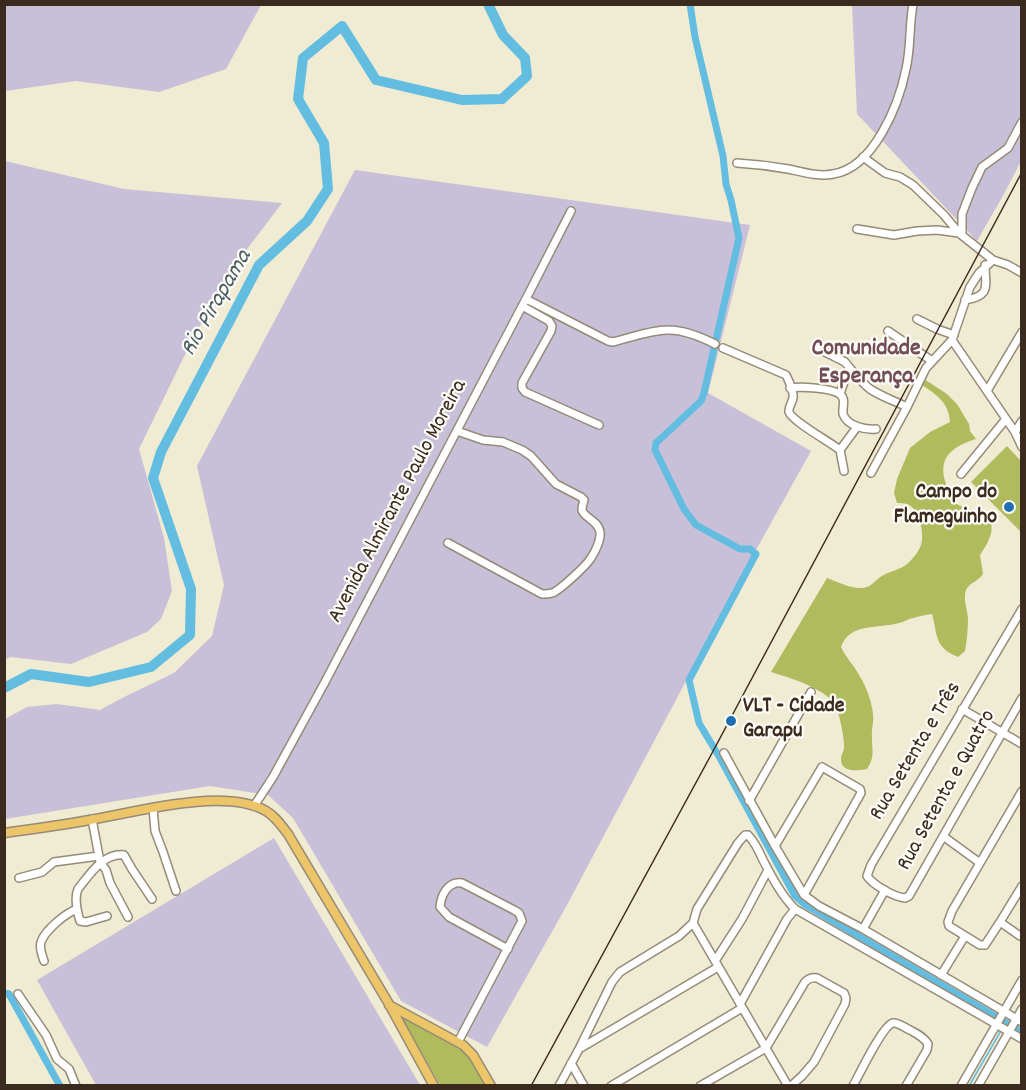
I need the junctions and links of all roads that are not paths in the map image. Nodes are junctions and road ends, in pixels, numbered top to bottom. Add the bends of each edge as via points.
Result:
1 (913, 4) edge
2 (1022, 122) edge
3 (863, 157) junction
4 (737, 163) dead end
5 (571, 211) dead end
6 (857, 229) dead end
7 (960, 234) junction
8 (989, 258) junction
9 (984, 268) junction
10 (1022, 273) edge
11 (965, 300) junction
12 (524, 302) junction
13 (917, 320) dead end
14 (888, 331) dead end
15 (1022, 332) edge
16 (953, 337) junction
17 (715, 344) dead end
18 (723, 348) dead end
19 (817, 348) dead end
20 (932, 361) junction
21 (849, 367) junction
22 (790, 388) junction
23 (987, 391) junction
24 (840, 394) junction
25 (908, 406) junction
26 (1006, 419) junction
27 (1022, 422) edge
28 (599, 425) dead end
29 (857, 427) junction
30 (876, 429) dead end
31 (457, 431) junction
32 (1015, 432) junction
33 (1022, 447) edge
34 (840, 450) junction
35 (844, 471) dead end
36 (871, 473) dead end
37 (961, 474) dead end
38 (448, 543) dead end
39 (1022, 609) edge
40 (811, 692) dead end
41 (1022, 698) edge
42 (962, 709) junction
43 (1001, 732) junction
44 (1022, 744) edge
45 (724, 753) dead end
46 (1022, 791) edge
47 (749, 801) junction
48 (254, 806) junction
49 (153, 808) junction
50 (92, 819) junction
51 (4, 833) edge
52 (944, 836) junction
53 (775, 846) junction
54 (100, 859) junction
55 (980, 863) junction
56 (768, 870) junction
57 (19, 878) dead end
58 (1022, 886) edge
59 (885, 890) junction
60 (176, 891) dead end
61 (804, 895) junction
62 (904, 898) joint
63 (152, 899) dead end
64 (77, 909) junction
65 (795, 909) junction
66 (107, 916) dead end
67 (128, 917) dead end
68 (1000, 922) junction
69 (693, 924) junction
70 (863, 929) junction
71 (965, 936) junction
72 (1020, 936) edge
73 (508, 949) junction
74 (44, 961) dead end
75 (717, 964) junction
76 (941, 975) junction
77 (1022, 980) edge
78 (18, 994) dead end
79 (389, 1004) junction
80 (741, 1006) junction
81 (1022, 1009) edge
82 (1002, 1012) junction
83 (1019, 1021) edge
84 (1002, 1028) junction
85 (1022, 1040) edge
86 (458, 1042) junction
87 (766, 1048) junction
88 (579, 1049) junction
89 (571, 1064) junction
90 (488, 1084) edge
91 (76, 1086) edge
92 (434, 1086) edge
93 (559, 1086) edge
94 (584, 1086) edge
95 (611, 1086) edge
96 (700, 1086) edge
97 (790, 1086) edge
98 (853, 1086) edge
99 (906, 1086) edge
100 (961, 1086) edge
101 (978, 1086) edge

1 - 3 street via 907,69 895,108 881,135
2 - 7 street via 1008,148 982,167 962,214
3 - 4 street via 846,171 833,174
3 - 7 street via 885,173 913,185
5 - 12 street, Avenida Almirante Paulo Moreira
6 - 7 street via 894,235 937,230
7 - 8 street
8 - 9 street
8 - 10 street
9 - 11 street
9 - 11 street via 987,285 983,293
11 - 16 street
12 - 17 street via 608,341 672,330
12 - 28 street via 552,326 522,388
12 - 31 street, Avenida Almirante Paulo Moreira
13 - 16 street
14 - 20 street
15 - 23 street
16 - 20 street
16 - 23 street
18 - 22 street via 783,373
19 - 21 street
20 - 25 street
21 - 24 street
21 - 25 street via 874,392
22 - 24 street via 825,388
22 - 34 street via 793,399 789,413
23 - 26 street
24 - 29 street via 845,418
25 - 36 street
26 - 32 street
26 - 37 street
27 - 32 street
29 - 30 street
29 - 34 street
31 - 38 street via 513,445 531,456 556,484 584,500 582,509 595,521 600,539 585,565 550,594 542,594
31 - 48 street, Avenida Almirante Paulo Moreira via 321,690
32 - 33 street
34 - 35 street
39 - 42 street, Rua Setenta e Três
40 - 47 street
41 - 43 street, Rua Setenta e Quatro
42 - 43 street
42 - 59 street, Rua Setenta e Três via 871,865 867,876
43 - 44 street
43 - 52 street, Rua Setenta e Quatro
45 - 47 street
46 - 55 street
47 - 53 street
48 - 49 main road via 219,801
48 - 79 main road via 273,816 288,834
49 - 50 main road
49 - 60 street via 154,831
50 - 51 main road
50 - 54 street
52 - 55 street
52 - 62 street, Rua Setenta e Quatro via 914,889
53 - 61 street
53 - 61 street via 822,767 861,789
54 - 57 street via 54,862 42,872
54 - 63 street via 124,855
54 - 64 street via 78,889
54 - 67 street
55 - 71 street via 948,922
56 - 65 street
56 - 69 street via 753,840 745,835 698,909
56 - 75 street
58 - 68 street
59 - 62 street, Rua Setenta e Três
59 - 70 street
61 - 70 street
64 - 66 street via 82,922
64 - 74 street via 57,922 41,941
65 - 80 street
65 - 84 street
68 - 71 street via 983,946
68 - 72 street
69 - 75 street
69 - 88 street via 616,977
70 - 76 street
71 - 76 street
73 - 73 street via 522,921 519,913 462,883 449,885 440,903 443,912
73 - 86 street
75 - 80 street
75 - 88 street
76 - 82 street
77 - 82 street
78 - 91 street via 57,1059 69,1069
79 - 86 main road
79 - 92 main road
80 - 87 street
80 - 95 street
81 - 83 street
82 - 83 street
82 - 84 street
83 - 84 street
84 - 85 street
84 - 100 street
84 - 101 street
86 - 90 main road via 470,1051
87 - 96 street
87 - 97 street
87 - 97 street via 807,979 821,980 843,993 845,1004 814,1062
88 - 89 street
89 - 93 street
89 - 94 street
98 - 99 street via 886,1027 895,1023 919,1034 928,1044

